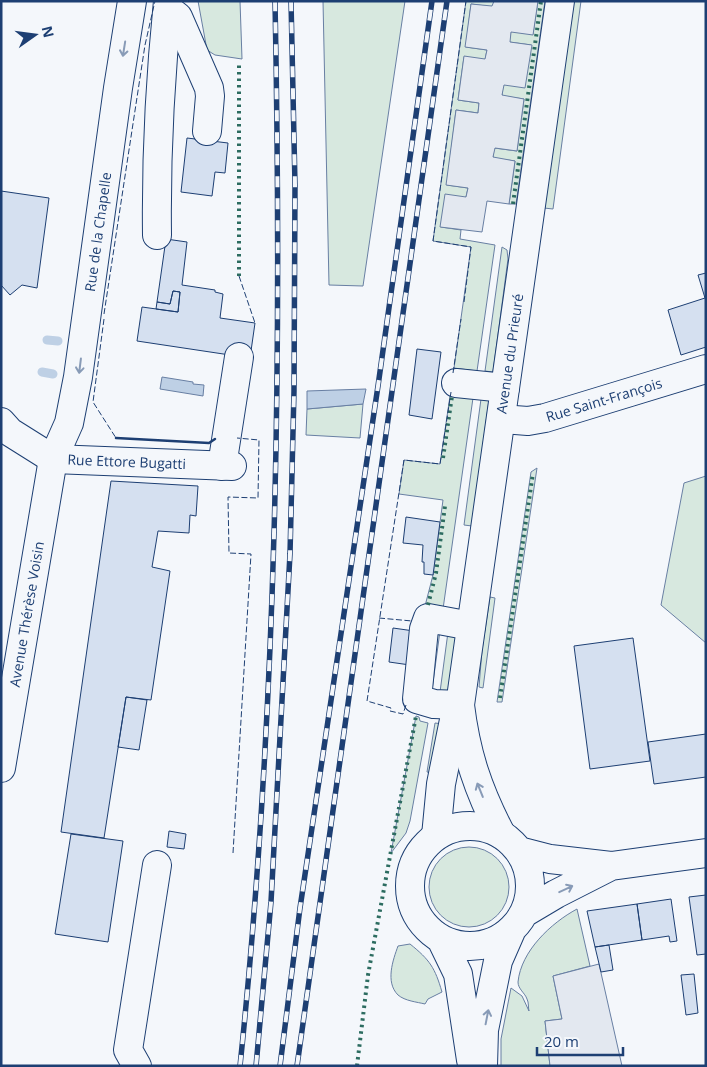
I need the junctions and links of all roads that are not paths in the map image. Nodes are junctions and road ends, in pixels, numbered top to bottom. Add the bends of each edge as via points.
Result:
1 (132, 1) edge
2 (560, 1) edge
3 (168, 5) edge
4 (207, 131) dead end
5 (156, 235) dead end
6 (238, 357) dead end
7 (706, 370) edge
8 (456, 383) dead end
9 (505, 388) junction
10 (500, 419) junction
11 (1, 422) edge
12 (53, 459) junction
13 (471, 626) junction
14 (460, 705) junction
15 (1, 768) edge
16 (436, 836) junction
17 (510, 843) junction
18 (706, 853) edge
19 (157, 864) dead end
20 (611, 866) junction
21 (518, 921) junction
22 (441, 939) junction
23 (137, 1066) edge
24 (472, 1066) edge
25 (483, 1066) edge

1 -> 12 street, Rue de la Chapelle via 78,377 69,423
2 - 9 street, Avenue du Prieuré
3 - 4 street via 178,17 209,88
3 - 5 street via 156,185
6 - 12 street, Rue Ettore Bugatti via 227,466
7 - 10 street, Rue Saint-François via 545,418 528,421
8 - 9 street
9 - 10 street, Avenue du Prieuré
10 - 13 street, Avenue du Prieuré
11 - 12 street, Rue Ettore Bugatti via 10,432
12 - 15 street, Avenue Thérèse Voisin
13 - 14 street, Avenue du Prieuré
13 - 14 street via 424,617 412,697 434,704
14 - 16 street, Avenue du Prieuré via 452,727 441,784
17 -> 14 street, Avenue du Prieuré via 487,807 473,769 464,738
16 - 17 street via 452,828 469,825 485,828
16 - 22 street via 416,859 410,889 419,918
17 - 20 street via 550,859
17 - 21 street via 528,868 530,886
18 - 20 street
19 - 23 street via 128,1050
21 -> 20 street via 556,894
21 - 22 street via 496,941 478,946 459,946
25 -> 21 street via 484,1030 498,961
22 - 24 street via 458,974

